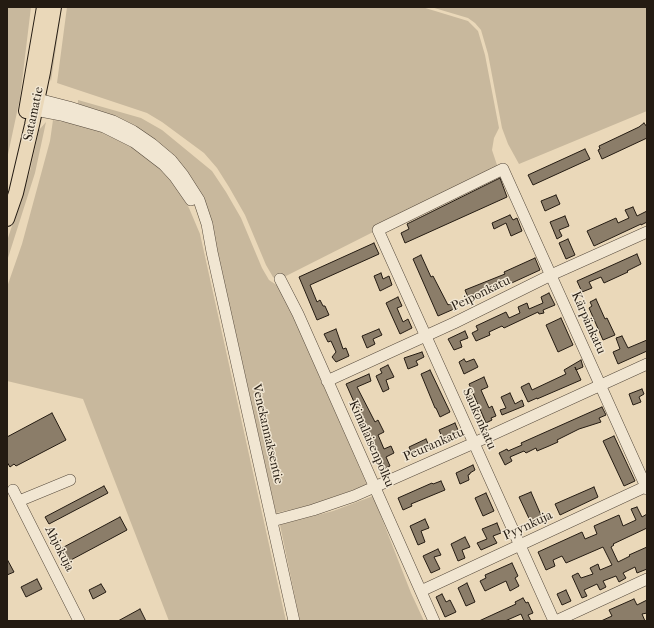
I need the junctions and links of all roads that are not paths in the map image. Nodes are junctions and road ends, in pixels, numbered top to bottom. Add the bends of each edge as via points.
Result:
1 (44, 7) edge
2 (54, 7) edge
3 (34, 103) junction
4 (503, 169) joint
5 (7, 212) edge
6 (7, 219) edge
7 (647, 232) edge
8 (551, 275) junction
9 (280, 278) dead end
10 (426, 336) junction
11 (647, 364) edge
12 (327, 380) junction
13 (600, 385) junction
14 (474, 443) junction
15 (70, 480) dead end
16 (374, 487) junction
17 (647, 487) edge
18 (13, 490) dead end
19 (19, 501) junction
20 (272, 521) junction
21 (520, 546) junction
22 (647, 579) edge
23 (421, 591) junction
24 (79, 621) edge
25 (294, 621) edge
26 (434, 621) edge
27 (555, 621) edge

1 - 3 main road, Satamatie
2 - 3 main road, Satamatie
3 - 5 main road, Satamatie via 10,191
3 - 6 main road, Satamatie via 16,193
3 - 20 street, Venekannaksentie via 127,138 170,171 187,194 197,212 212,252
4 - 8 street, Kärpänkatu
4 - 10 street, Saukonkatu via 378,230
7 - 8 street, Peiponkatu
8 - 10 street, Peiponkatu
8 - 13 street, Kärpänkatu
9 - 12 street, Kimalaisenpolku
10 - 12 street, Peiponkatu
10 - 14 street, Saukonkatu
11 - 13 street, Peurankatu
12 - 16 street, Kimalaisenpolku
13 - 14 street, Peurankatu
13 - 17 street, Kärpänkatu
14 - 16 street, Peurankatu
14 - 21 street, Saukonkatu
15 - 19 street
16 - 20 street, Peurankatu via 313,510
16 - 23 street, Kimalaisenpolku
17 - 21 street, Pyynkuja
18 - 19 street, Ahjokuja
19 - 24 street, Ahjokuja
20 - 25 street, Venekannaksentie
21 - 23 street, Pyynkuja
21 - 27 street, Saukonkatu
22 - 27 street
23 - 26 street, Kimalaisenpolku

